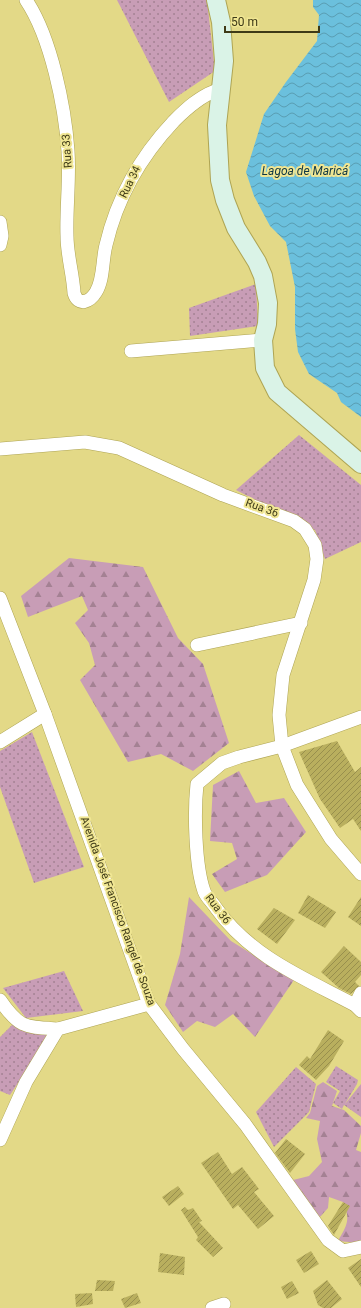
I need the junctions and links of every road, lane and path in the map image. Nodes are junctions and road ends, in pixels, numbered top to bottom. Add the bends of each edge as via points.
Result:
1 (26, 0) edge
2 (216, 0) edge
3 (220, 94) junction
4 (0, 222) edge
5 (0, 245) edge
6 (83, 302) joint
7 (263, 340) junction
8 (131, 351) dead end
9 (0, 449) edge
10 (361, 464) edge
11 (0, 598) edge
12 (301, 623) junction
13 (197, 645) dead end
14 (45, 714) junction
15 (361, 717) edge
16 (0, 742) edge
17 (282, 746) junction
18 (361, 874) edge
19 (361, 993) edge
20 (0, 1000) edge
21 (149, 1004) junction
22 (358, 1008) edge
23 (58, 1029) junction
24 (0, 1140) edge
25 (361, 1248) edge

1 - 6 street, Rua 33 via 40,29 56,78 68,152 67,238 75,298
2 - 3 street via 223,49
3 - 6 street, Rua 34 via 215,91 192,104 159,137 142,159 113,219 99,286 92,297
3 - 7 street via 217,124 220,180 236,228 263,276 268,304
4 - 5 street
7 - 8 street
7 - 10 street via 265,368 276,392
9 - 12 street, Rua 36 via 85,442 118,448 223,495 294,521 311,537 317,558 314,580
11 - 14 street, Avenida José Francisco Rangel de Souza
12 - 13 street
12 - 17 street, Rua 36 via 283,675 279,716
14 - 16 street
14 - 21 street, Avenida José Francisco Rangel de Souza
15 - 17 street, Rua 36
17 - 18 street, Rua 36 via 297,785 331,839
17 - 22 street, Rua 36 via 222,763 197,784 196,829 204,891 222,917 262,956
19 - 22 street
20 - 23 street via 20,1024 32,1028
21 - 23 street
21 - 25 street, Avenida José Francisco Rangel de Souza via 244,1124 328,1240 342,1251
23 - 24 street via 26,1082

